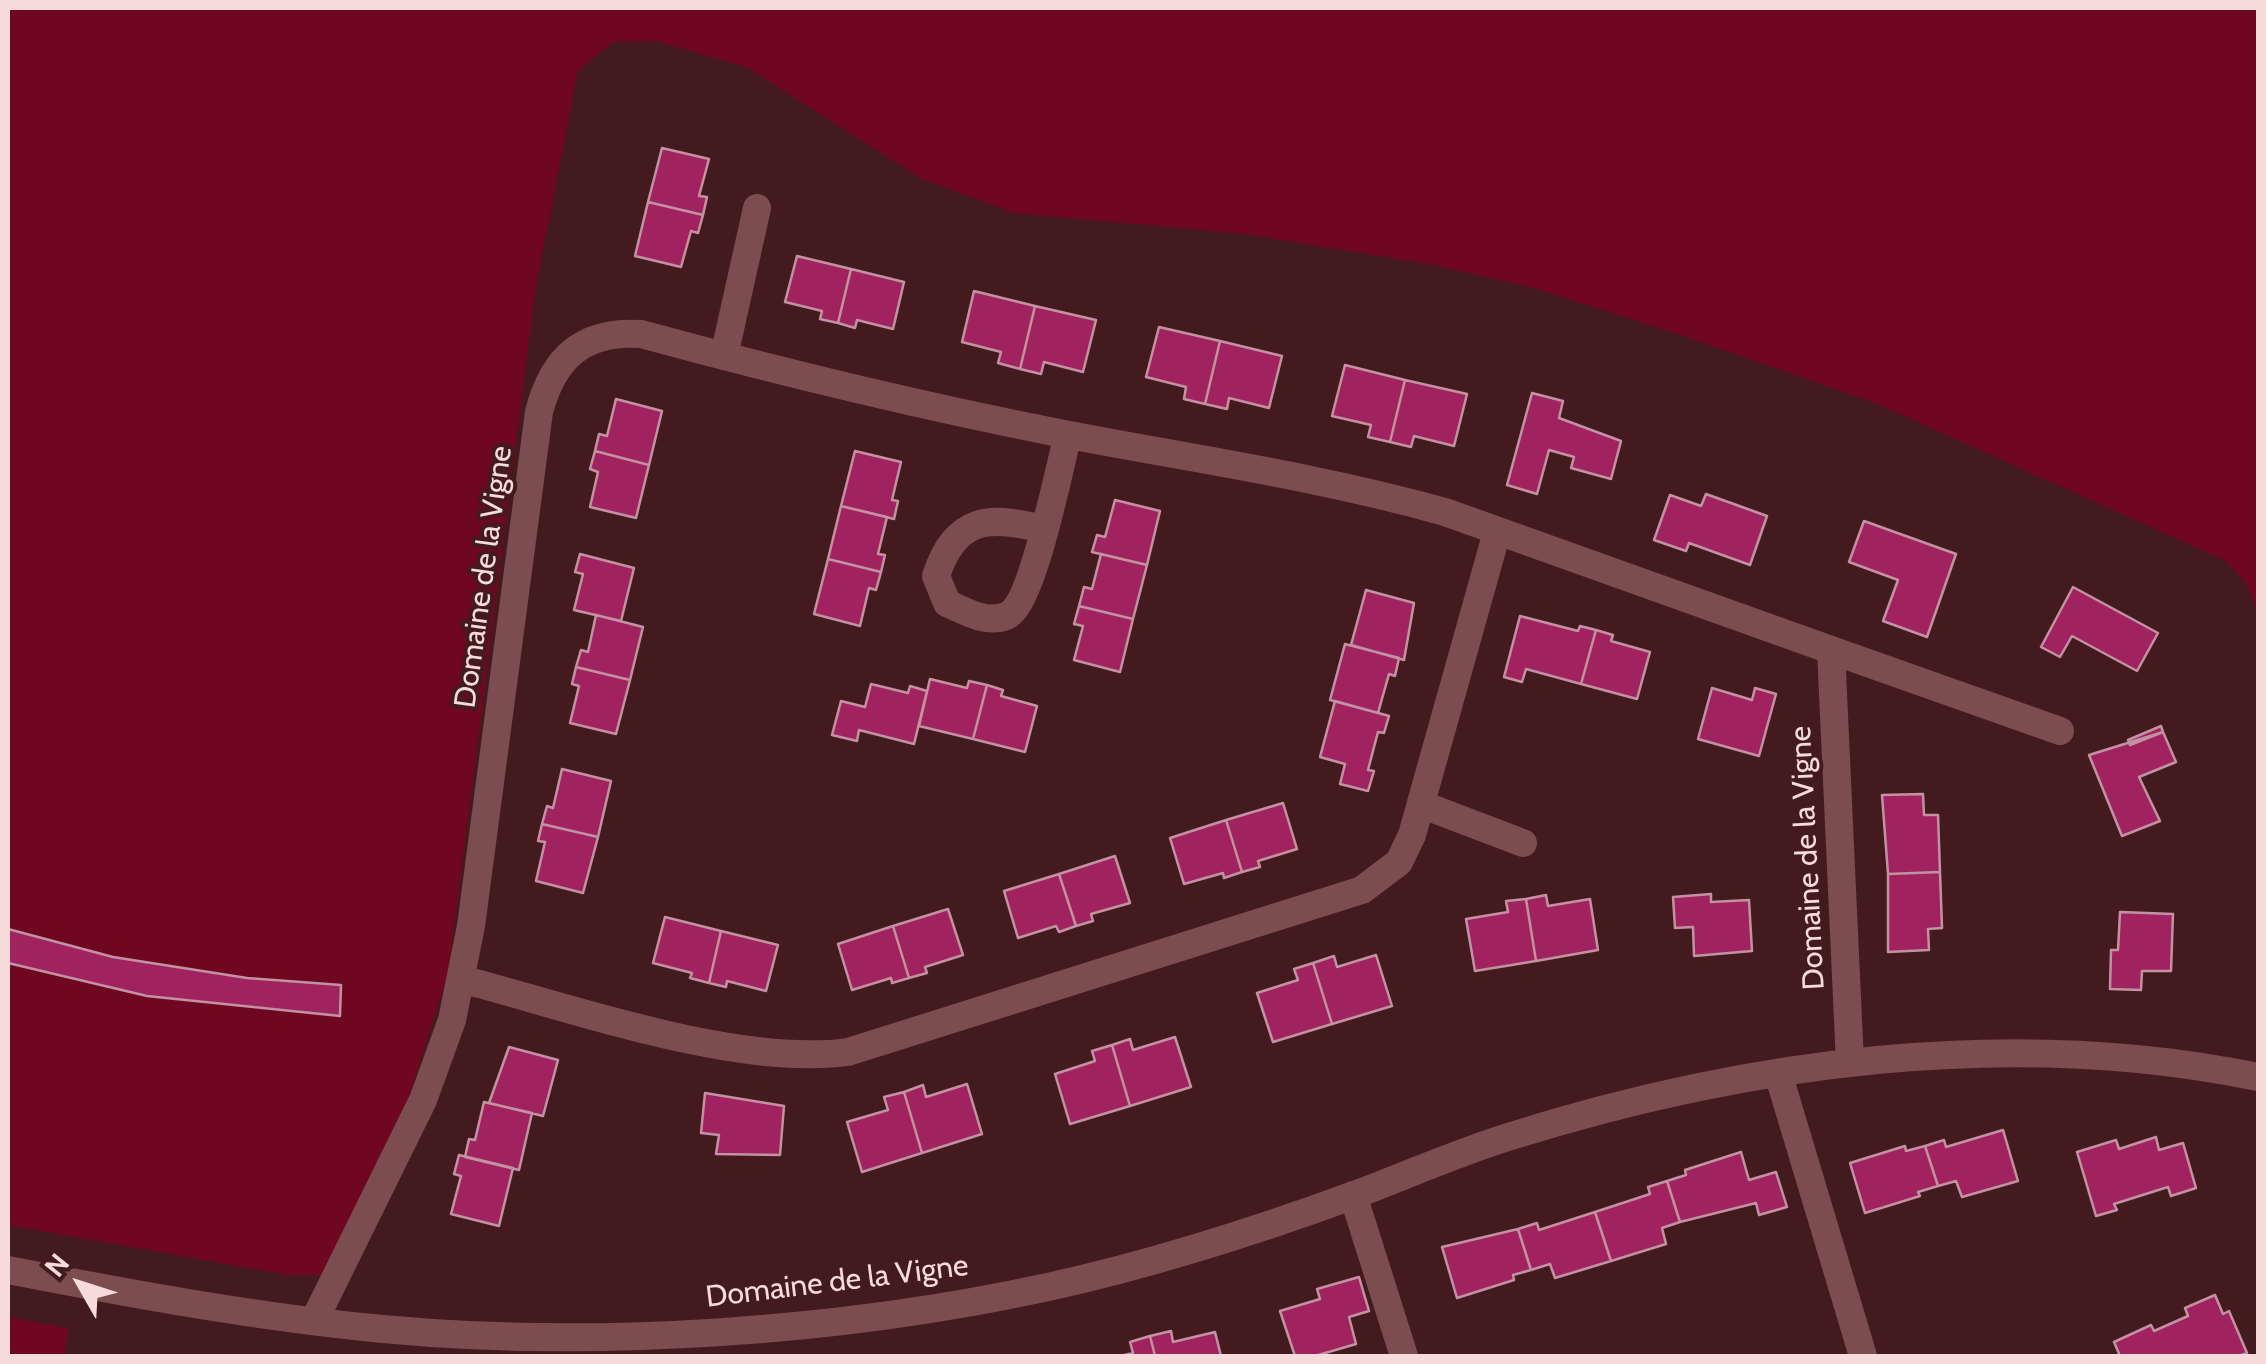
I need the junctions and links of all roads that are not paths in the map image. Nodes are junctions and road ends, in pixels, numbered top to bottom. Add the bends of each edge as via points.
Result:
1 (758, 208) dead end
2 (724, 356) junction
3 (1068, 435) junction
4 (1042, 529) dead end
5 (1497, 532) junction
6 (1831, 650) junction
7 (2060, 731) dead end
8 (1423, 804) junction
9 (1523, 843) dead end
10 (461, 979) junction
11 (1850, 1063) junction
12 (1778, 1073) junction
13 (2258, 1078) edge
14 (1353, 1195) junction
15 (8, 1270) edge
16 (314, 1322) junction
17 (1404, 1356) edge
18 (1863, 1356) edge

1 - 2 street
2 - 3 street, Domaine de la Vigne via 831,386
2 - 10 street, Domaine de la Vigne via 614,332 571,350 547,383
3 - 4 street
3 - 5 street, Domaine de la Vigne via 1311,476
5 - 6 street, Domaine de la Vigne
5 - 8 street
6 - 7 street, Domaine de la Vigne
6 - 11 street, Domaine de la Vigne
8 - 9 street
8 - 10 street via 1398,862 1362,890 848,1052 754,1052
10 - 16 street, Domaine de la Vigne via 438,1064
11 - 12 street, Domaine de la Vigne
11 - 13 street, Domaine de la Vigne via 2106,1057
12 - 14 street, Domaine de la Vigne via 1585,1114
12 - 18 street
14 - 16 street, Domaine de la Vigne via 1209,1245 1045,1288 852,1318 729,1331 548,1335
14 - 17 street
15 - 16 street, Domaine de la Vigne

